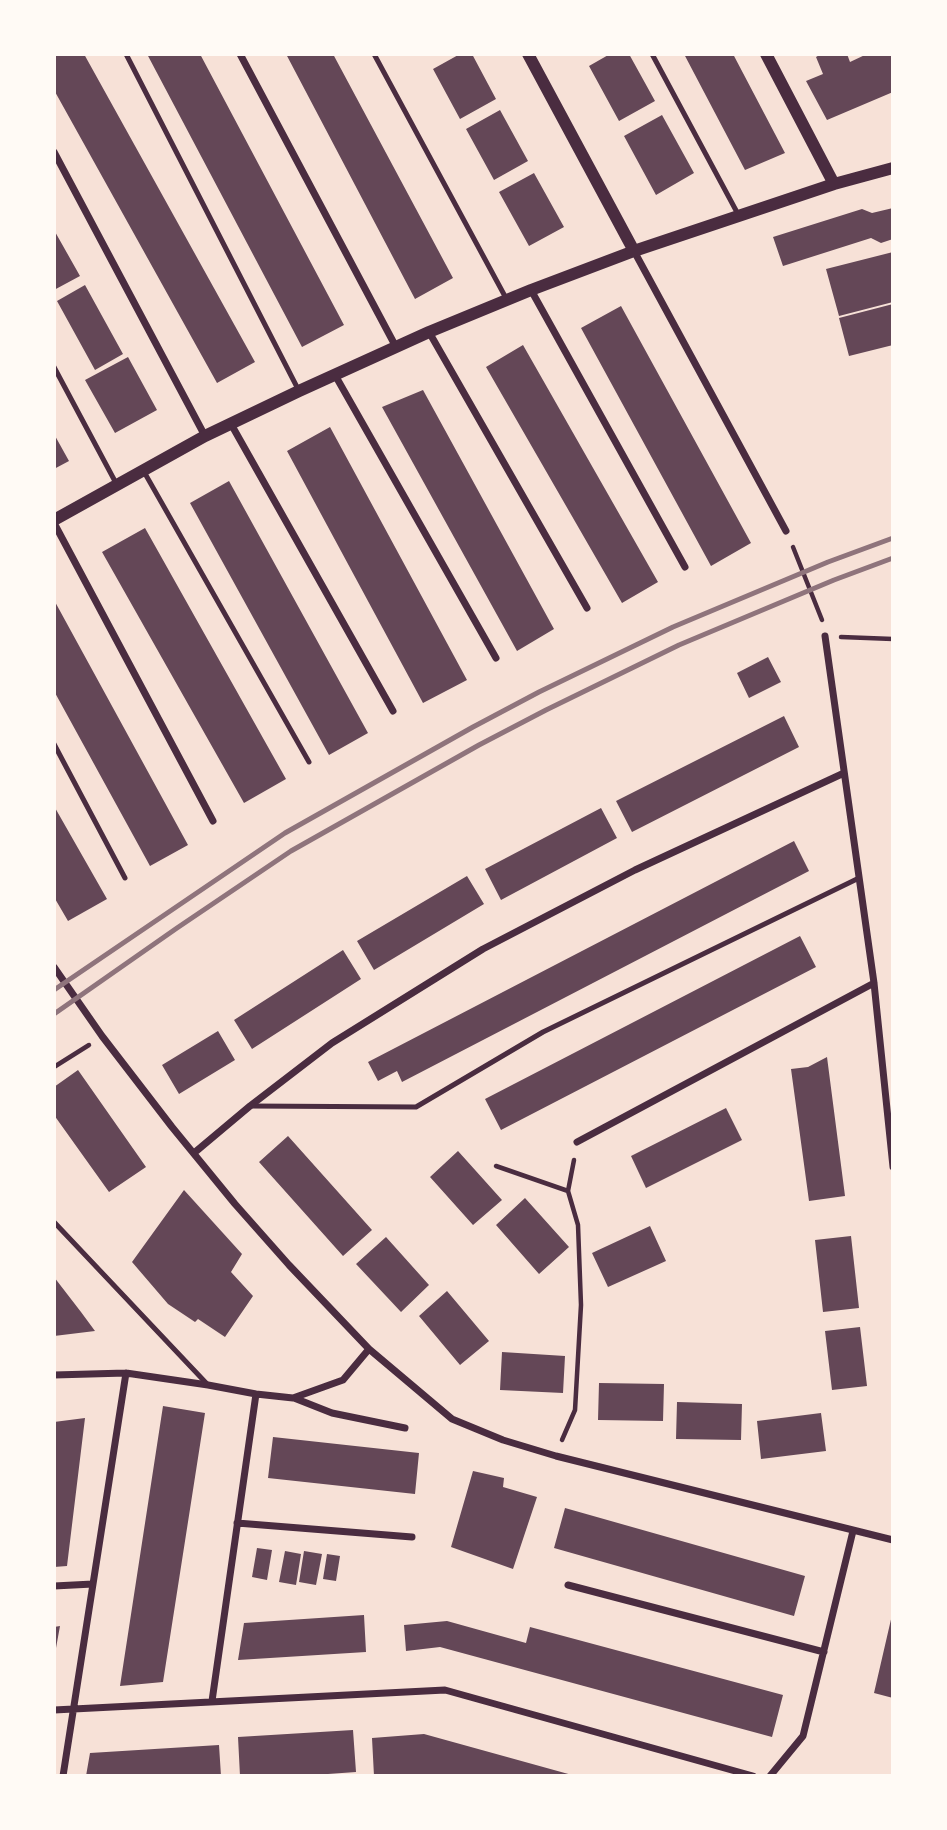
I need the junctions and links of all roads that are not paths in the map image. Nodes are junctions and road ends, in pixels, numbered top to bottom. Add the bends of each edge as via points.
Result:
1 (126, 54) edge
2 (240, 54) edge
3 (374, 54) edge
4 (528, 54) edge
5 (652, 54) edge
6 (766, 54) edge
7 (54, 152) edge
8 (893, 168) edge
9 (834, 184) junction
10 (739, 216) junction
11 (634, 251) junction
12 (531, 290) junction
13 (507, 300) junction
14 (429, 332) junction
15 (396, 348) junction
16 (54, 367) edge
17 (335, 375) junction
18 (299, 391) junction
19 (231, 424) junction
20 (205, 436) junction
21 (143, 470) junction
22 (117, 485) junction
23 (54, 522) edge
24 (786, 531) road end
25 (685, 567) dead end
26 (587, 608) dead end
27 (825, 636) road end
28 (496, 658) dead end
29 (393, 711) dead end
30 (54, 744) edge
31 (309, 762) dead end
32 (844, 773) junction
33 (213, 821) dead end
34 (125, 878) dead end
35 (859, 878) junction
36 (54, 967) edge
37 (874, 983) junction
38 (250, 1106) junction
39 (577, 1142) road end
40 (194, 1153) junction
41 (893, 1167) edge
42 (54, 1222) edge
43 (369, 1349) junction
44 (126, 1373) junction
45 (54, 1375) edge
46 (208, 1385) junction
47 (256, 1394) junction
48 (293, 1398) junction
49 (405, 1428) dead end
50 (237, 1523) junction
51 (853, 1531) junction
52 (412, 1537) dead end
53 (893, 1540) edge
54 (93, 1584) junction
55 (568, 1585) dead end
56 (54, 1586) edge
57 (824, 1652) junction
58 (212, 1701) junction
59 (73, 1709) junction
60 (54, 1710) edge
61 (63, 1776) edge
62 (753, 1776) edge
63 (770, 1776) edge

1 - 18 lane
2 - 15 street
3 - 13 lane
4 - 11 street
5 - 10 lane
6 - 9 street
7 - 20 street
8 - 9 street
9 - 10 street
10 - 11 street
11 - 12 street
11 - 24 street
12 - 13 street
12 - 25 street
13 - 14 street
14 - 15 street
14 - 26 street
15 - 17 street
16 - 22 lane
17 - 18 street
17 - 28 street
18 - 19 street
19 - 20 street
19 - 29 street
20 - 21 street
21 - 22 street
21 - 31 lane
22 - 23 street
23 - 33 street
27 - 32 street
30 - 34 lane
32 - 35 street
32 - 38 street via 635,870 483,949 332,1043
35 - 37 street
35 - 38 lane via 543,1032 416,1107
36 - 40 street
37 - 39 street
37 - 41 street
38 - 40 street
40 - 43 street via 289,1265
42 - 46 lane
43 - 48 street via 343,1380
43 - 51 street via 452,1419 503,1440
44 - 45 street
44 - 46 street
44 - 54 street
46 - 47 street
47 - 48 street
47 - 50 street
48 - 49 street via 332,1413
50 - 52 street
50 - 58 street
51 - 53 street
51 - 57 street
54 - 56 street
54 - 59 street
55 - 57 street
57 - 63 street via 803,1735
58 - 59 street
58 - 62 street via 445,1690
59 - 60 street
59 - 61 street

